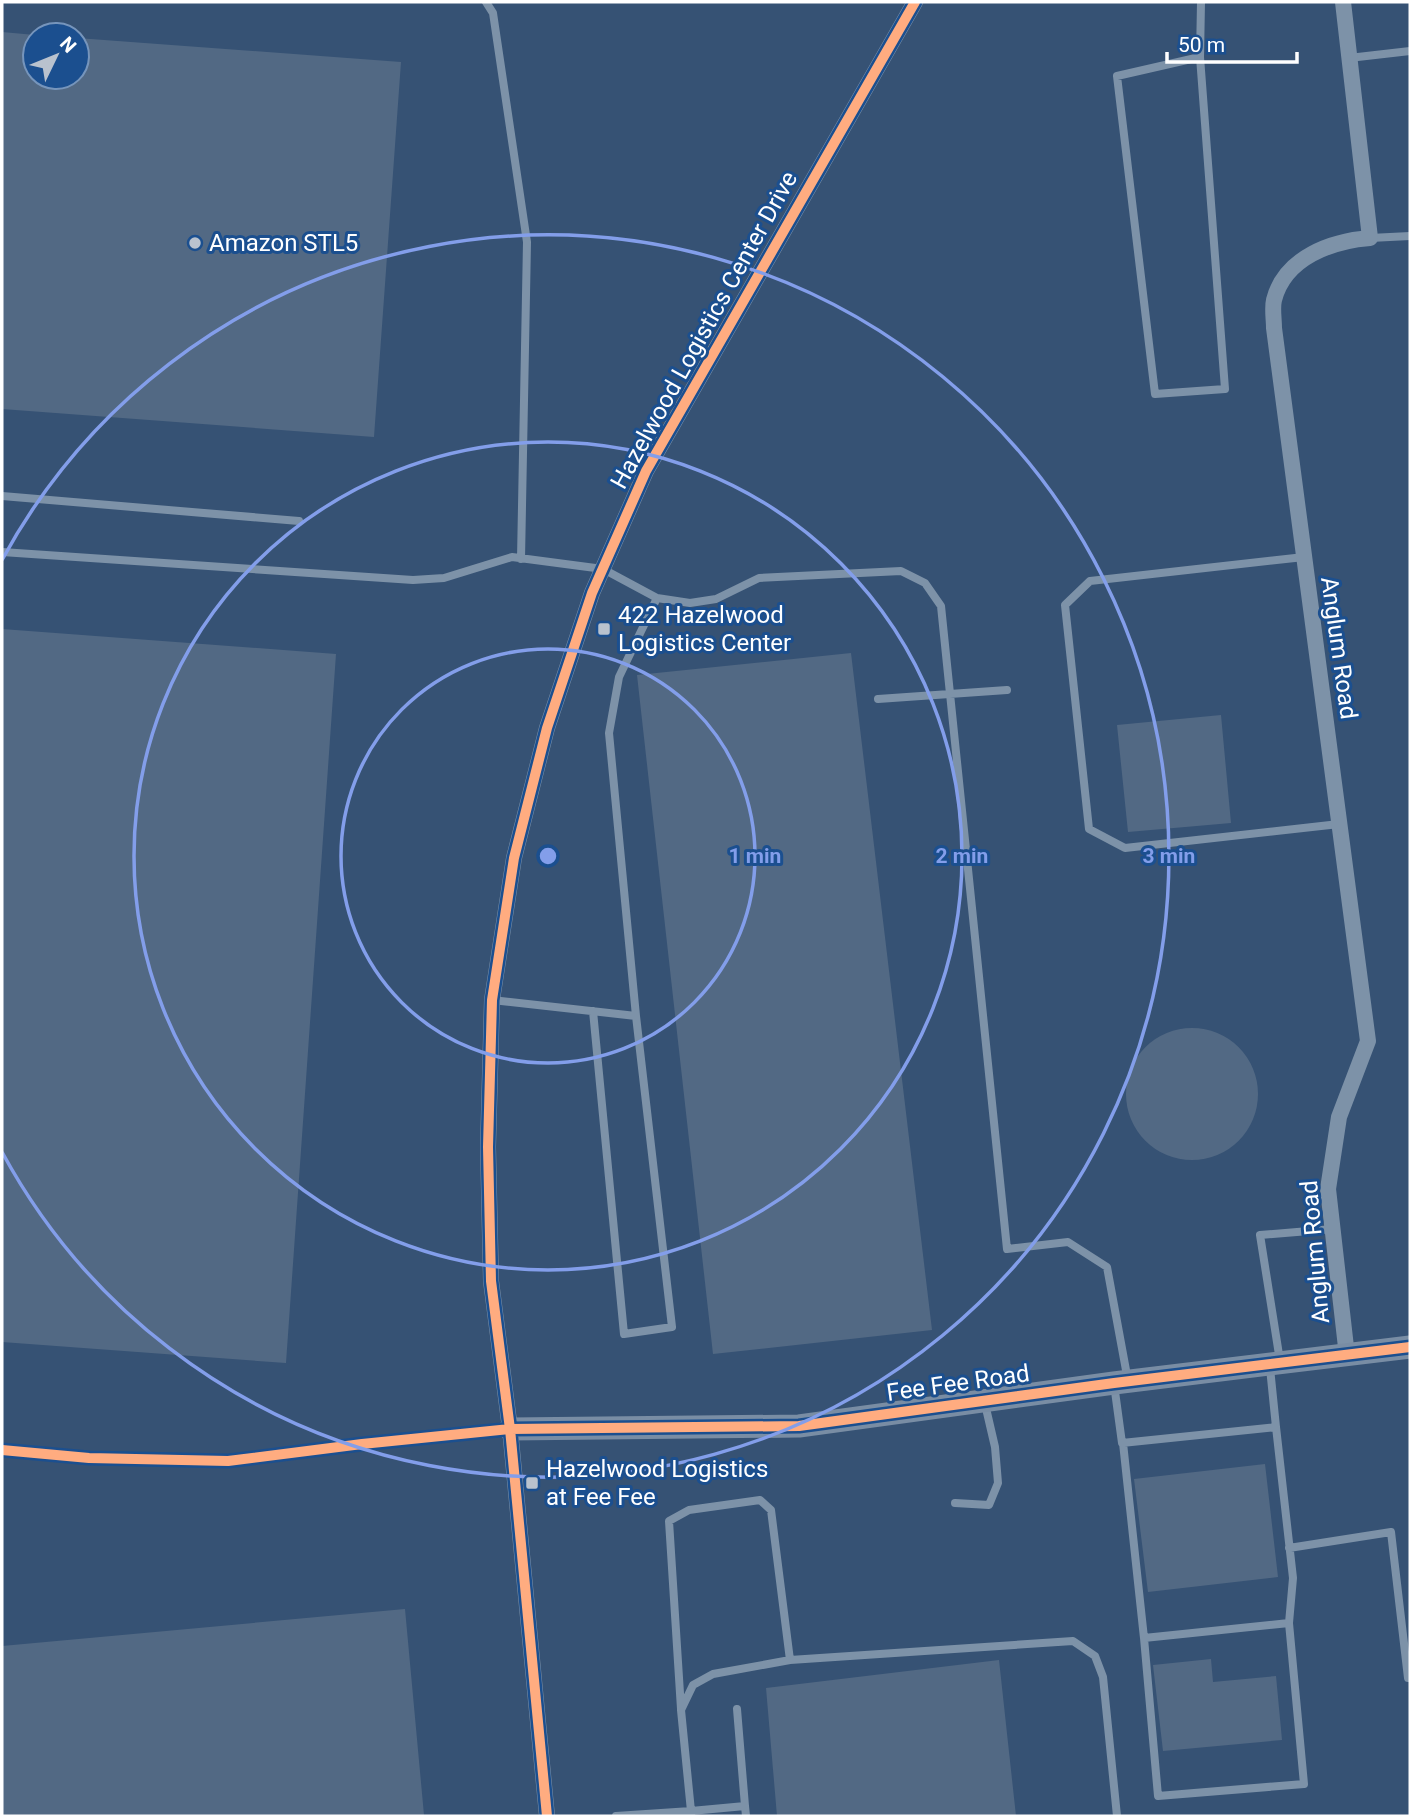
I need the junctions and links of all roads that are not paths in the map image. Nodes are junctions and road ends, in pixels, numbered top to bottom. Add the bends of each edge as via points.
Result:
1 (486, 2) edge
2 (915, 2) edge
3 (1201, 2) edge
4 (1343, 2) edge
5 (1410, 51) edge
6 (1200, 57) junction
7 (1349, 58) junction
8 (1410, 236) edge
9 (1370, 239) junction
10 (2, 496) edge
11 (299, 521) dead end
12 (2, 552) edge
13 (1304, 557) junction
14 (521, 559) junction
15 (603, 569) junction
16 (657, 598) junction
17 (1007, 690) dead end
18 (950, 694) junction
19 (878, 699) dead end
20 (1339, 824) junction
21 (492, 1000) junction
22 (593, 1011) junction
23 (636, 1016) junction
24 (1333, 1230) junction
25 (1410, 1347) edge
26 (1347, 1356) junction
27 (1275, 1364) junction
28 (1121, 1382) junction
29 (984, 1401) junction
30 (1276, 1427) junction
31 (510, 1429) junction
32 (1123, 1443) junction
33 (2, 1450) edge
34 (955, 1503) dead end
35 (1289, 1548) junction
36 (1289, 1623) junction
37 (1144, 1638) junction
38 (790, 1660) junction
39 (1410, 1678) edge
40 (737, 1709) dead end
41 (681, 1710) junction
42 (745, 1805) junction
43 (691, 1813) edge
44 (547, 1816) edge
45 (616, 1816) edge
46 (746, 1816) edge
47 (1117, 1816) edge

1 - 14 lane via 494,13 527,242
2 - 15 street, Hazelwood Logistics Center Drive via 646,471
3 - 6 lane
4 - 7 street
5 - 7 lane
6 - 6 lane via 1225,389 1155,394 1117,76
7 - 9 street
8 - 9 lane
9 - 13 street, Anglum Road via 1321,248 1283,281 1274,301
10 - 11 lane
12 - 14 lane via 413,580 444,578 512,557
13 - 20 street, Anglum Road
13 - 20 lane via 1090,581 1065,605 1089,829 1125,848
14 - 15 lane
15 - 16 lane
15 - 21 street, Hazelwood Logistics Center Drive via 540,754 514,858
16 - 18 lane via 690,603 716,599 759,578 901,572 925,583 941,606
16 - 23 lane via 619,677 609,733
17 - 18 lane
18 - 19 lane
18 - 28 lane via 1007,1250 1068,1242 1107,1267
20 - 24 street, Anglum Road via 1368,1041 1339,1118 1328,1189
21 - 22 lane
21 - 31 street, Hazelwood Logistics Center Drive via 491,1282
22 - 23 lane
22 - 23 lane via 624,1334 672,1327
24 - 26 street, Anglum Road
24 - 27 lane via 1260,1235
25 - 26 street, Fee Fee Road
26 - 27 street, Fee Fee Road
27 - 28 street, Fee Fee Road
27 - 30 lane
28 - 29 street, Fee Fee Road
28 - 32 lane
29 - 31 street, Fee Fee Road via 799,1426
29 - 34 lane via 998,1483 989,1505
30 - 32 lane
30 - 35 lane
31 - 33 lane via 228,1461 89,1458
31 - 44 street, Hazelwood Logistics Center Drive
32 - 37 lane
35 - 36 lane via 1293,1578
35 - 39 lane via 1391,1532
36 - 37 lane
36 - 37 lane via 1304,1784 1158,1796
38 - 41 lane via 713,1674 693,1685
38 - 41 lane via 771,1510 760,1500 689,1510 669,1521
38 - 47 lane via 1073,1641 1095,1656 1102,1677
40 - 42 lane
41 - 43 lane
42 - 43 lane
42 - 46 lane
43 - 45 lane

